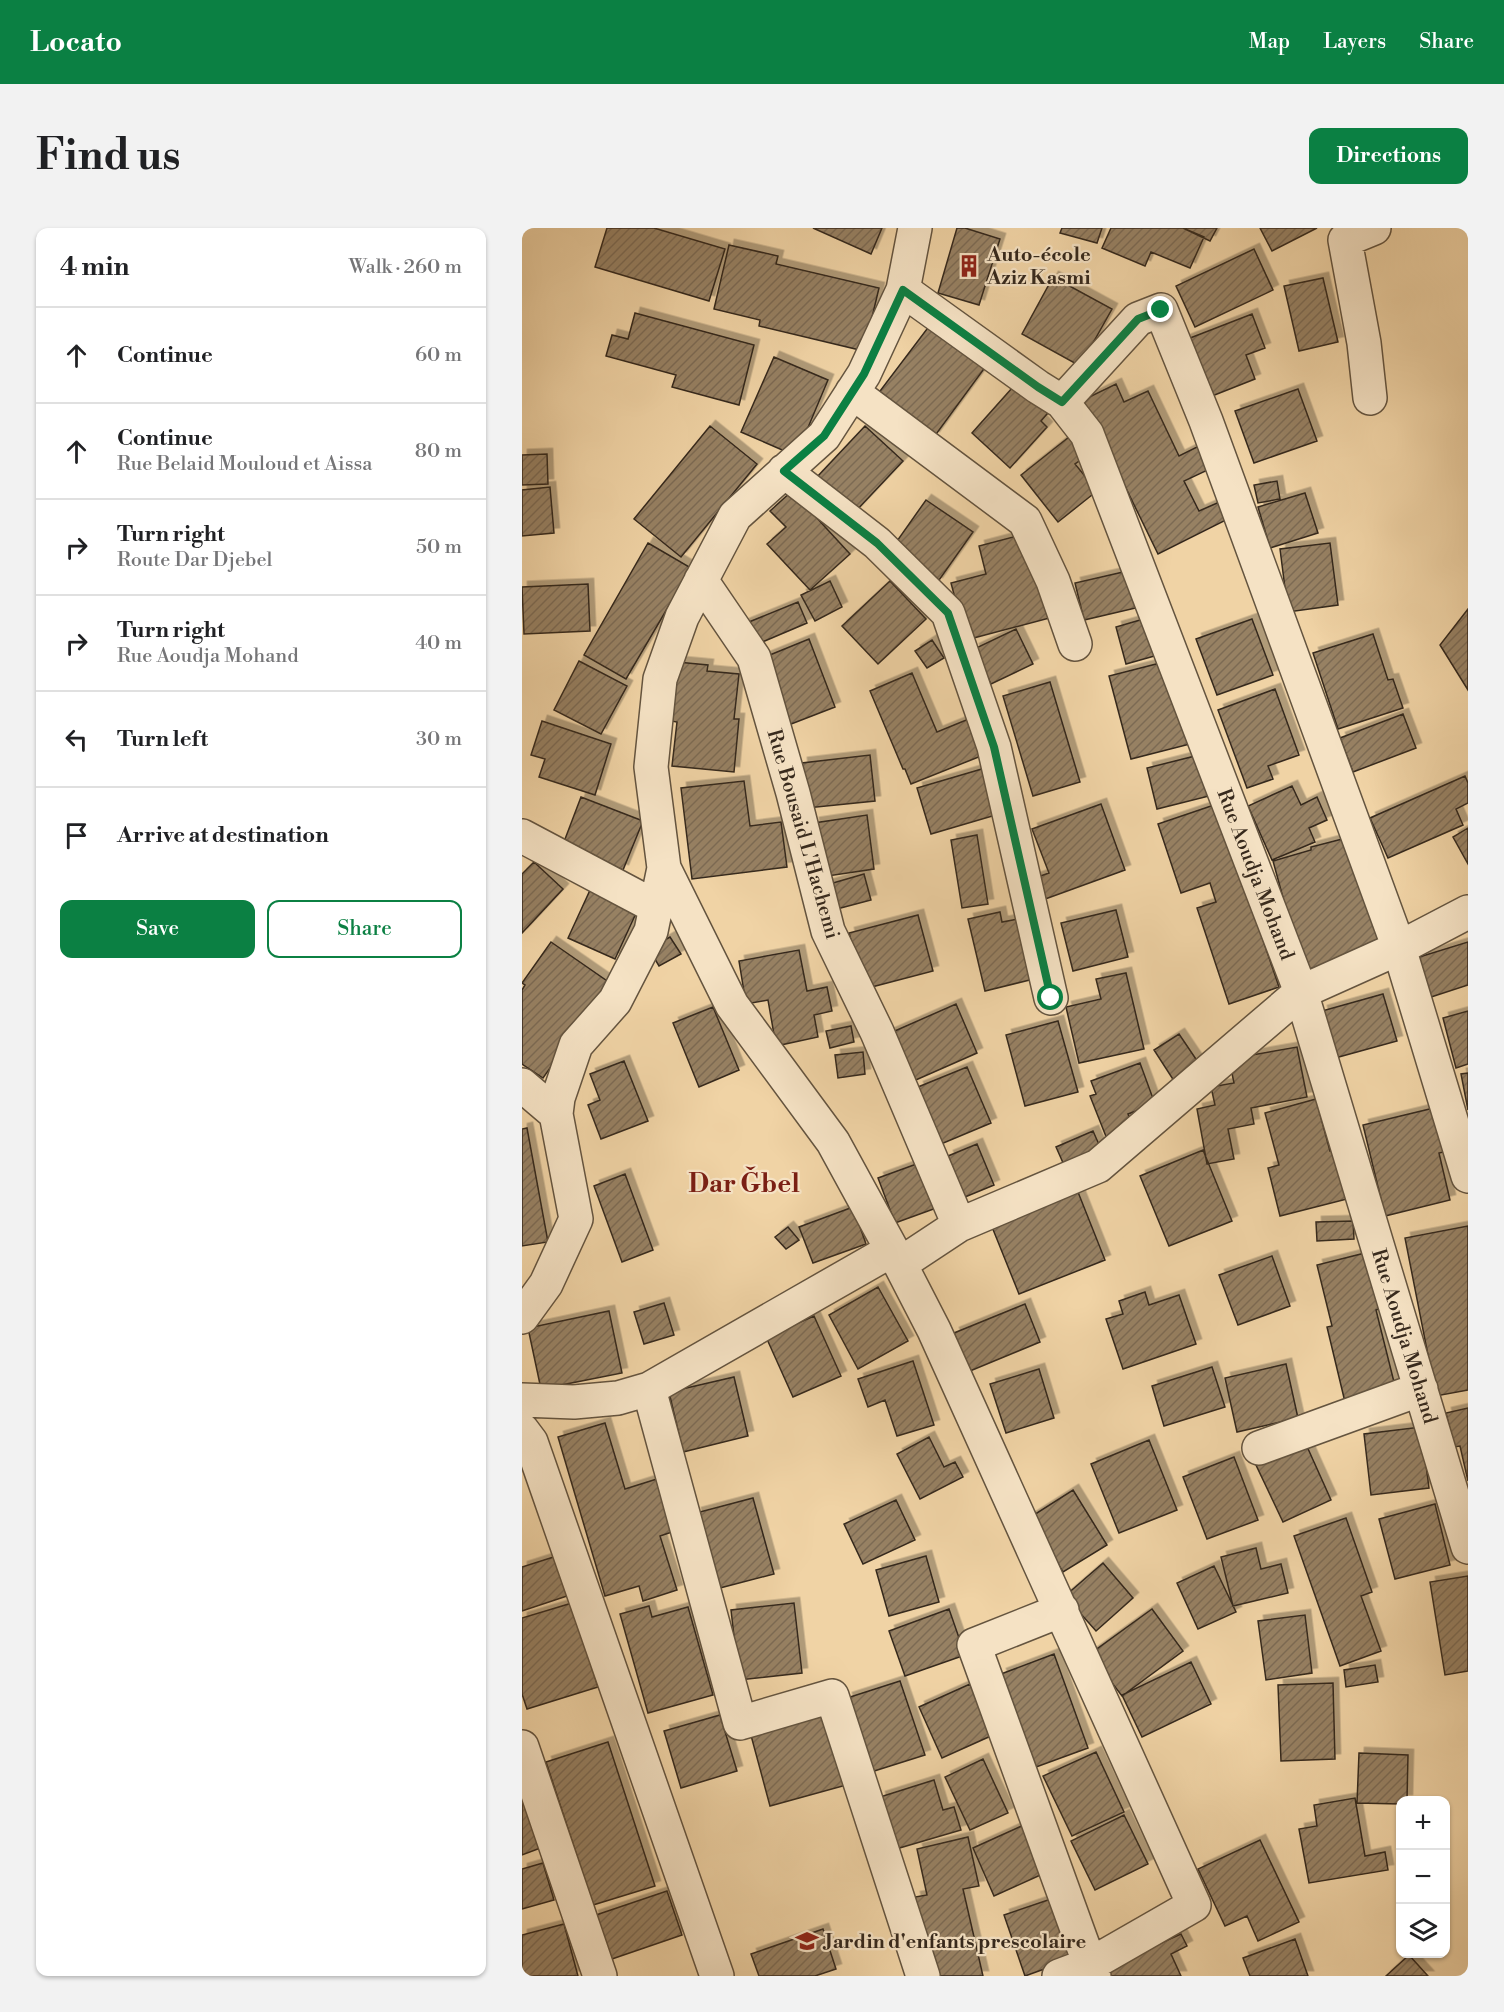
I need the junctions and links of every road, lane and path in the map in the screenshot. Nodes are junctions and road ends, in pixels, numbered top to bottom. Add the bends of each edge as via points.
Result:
1 (915, 228) edge
2 (1374, 228) edge
3 (903, 290) junction
4 (852, 392) junction
5 (1370, 398) dead end
6 (1062, 402) junction
7 (784, 471) junction
8 (701, 580) junction
9 (1075, 644) dead end
10 (522, 836) edge
11 (664, 868) junction
12 (656, 907) junction
13 (1468, 912) edge
14 (1400, 948) junction
15 (1301, 992) junction
16 (1051, 998) dead end
17 (522, 1085) edge
18 (556, 1114) junction
19 (1468, 1176) edge
20 (959, 1225) junction
21 (896, 1257) junction
22 (522, 1317) edge
23 (649, 1389) junction
24 (1420, 1389) junction
25 (522, 1400) edge
26 (522, 1430) edge
27 (1258, 1448) dead end
28 (1468, 1547) edge
29 (1062, 1611) junction
30 (522, 1747) edge
31 (1093, 1970) edge
32 (600, 1976) edge
33 (717, 1976) edge
34 (924, 1976) edge
35 (1059, 1976) edge

1 - 3 street
2 - 5 street via 1345,240
3 - 4 street
3 - 6 street, Rue Aoudja Mohand
4 - 7 street via 824,436
4 - 9 street via 1025,521 1053,581
6 - 14 street via 1138,319 1161,310 1206,420
6 - 15 street, Rue Aoudja Mohand via 1087,434
7 - 8 street via 735,516
7 - 16 street via 877,543 948,613 994,747
8 - 11 street via 682,617 660,679 651,767
8 - 20 street, Rue Bousaid L'Hachemi via 754,658 828,930 877,1032
10 - 12 street
11 - 12 street
11 - 21 street via 732,1005 833,1142
12 - 18 street via 651,930 615,1001 576,1045
13 - 14 street
14 - 15 street
14 - 19 street
15 - 20 street via 1098,1166
15 - 24 street, Rue Aoudja Mohand
17 - 18 street
18 - 22 street via 576,1219 546,1284
20 - 21 street
21 - 23 street
21 - 29 street via 934,1330
23 - 25 street via 618,1398 574,1402
23 - 34 street via 740,1724 832,1696
24 - 27 street
24 - 28 street, Rue Aoudja Mohand
26 - 33 street via 531,1442
29 - 31 street via 974,1645
29 - 31 street via 1194,1905
30 - 32 street
31 - 35 street

